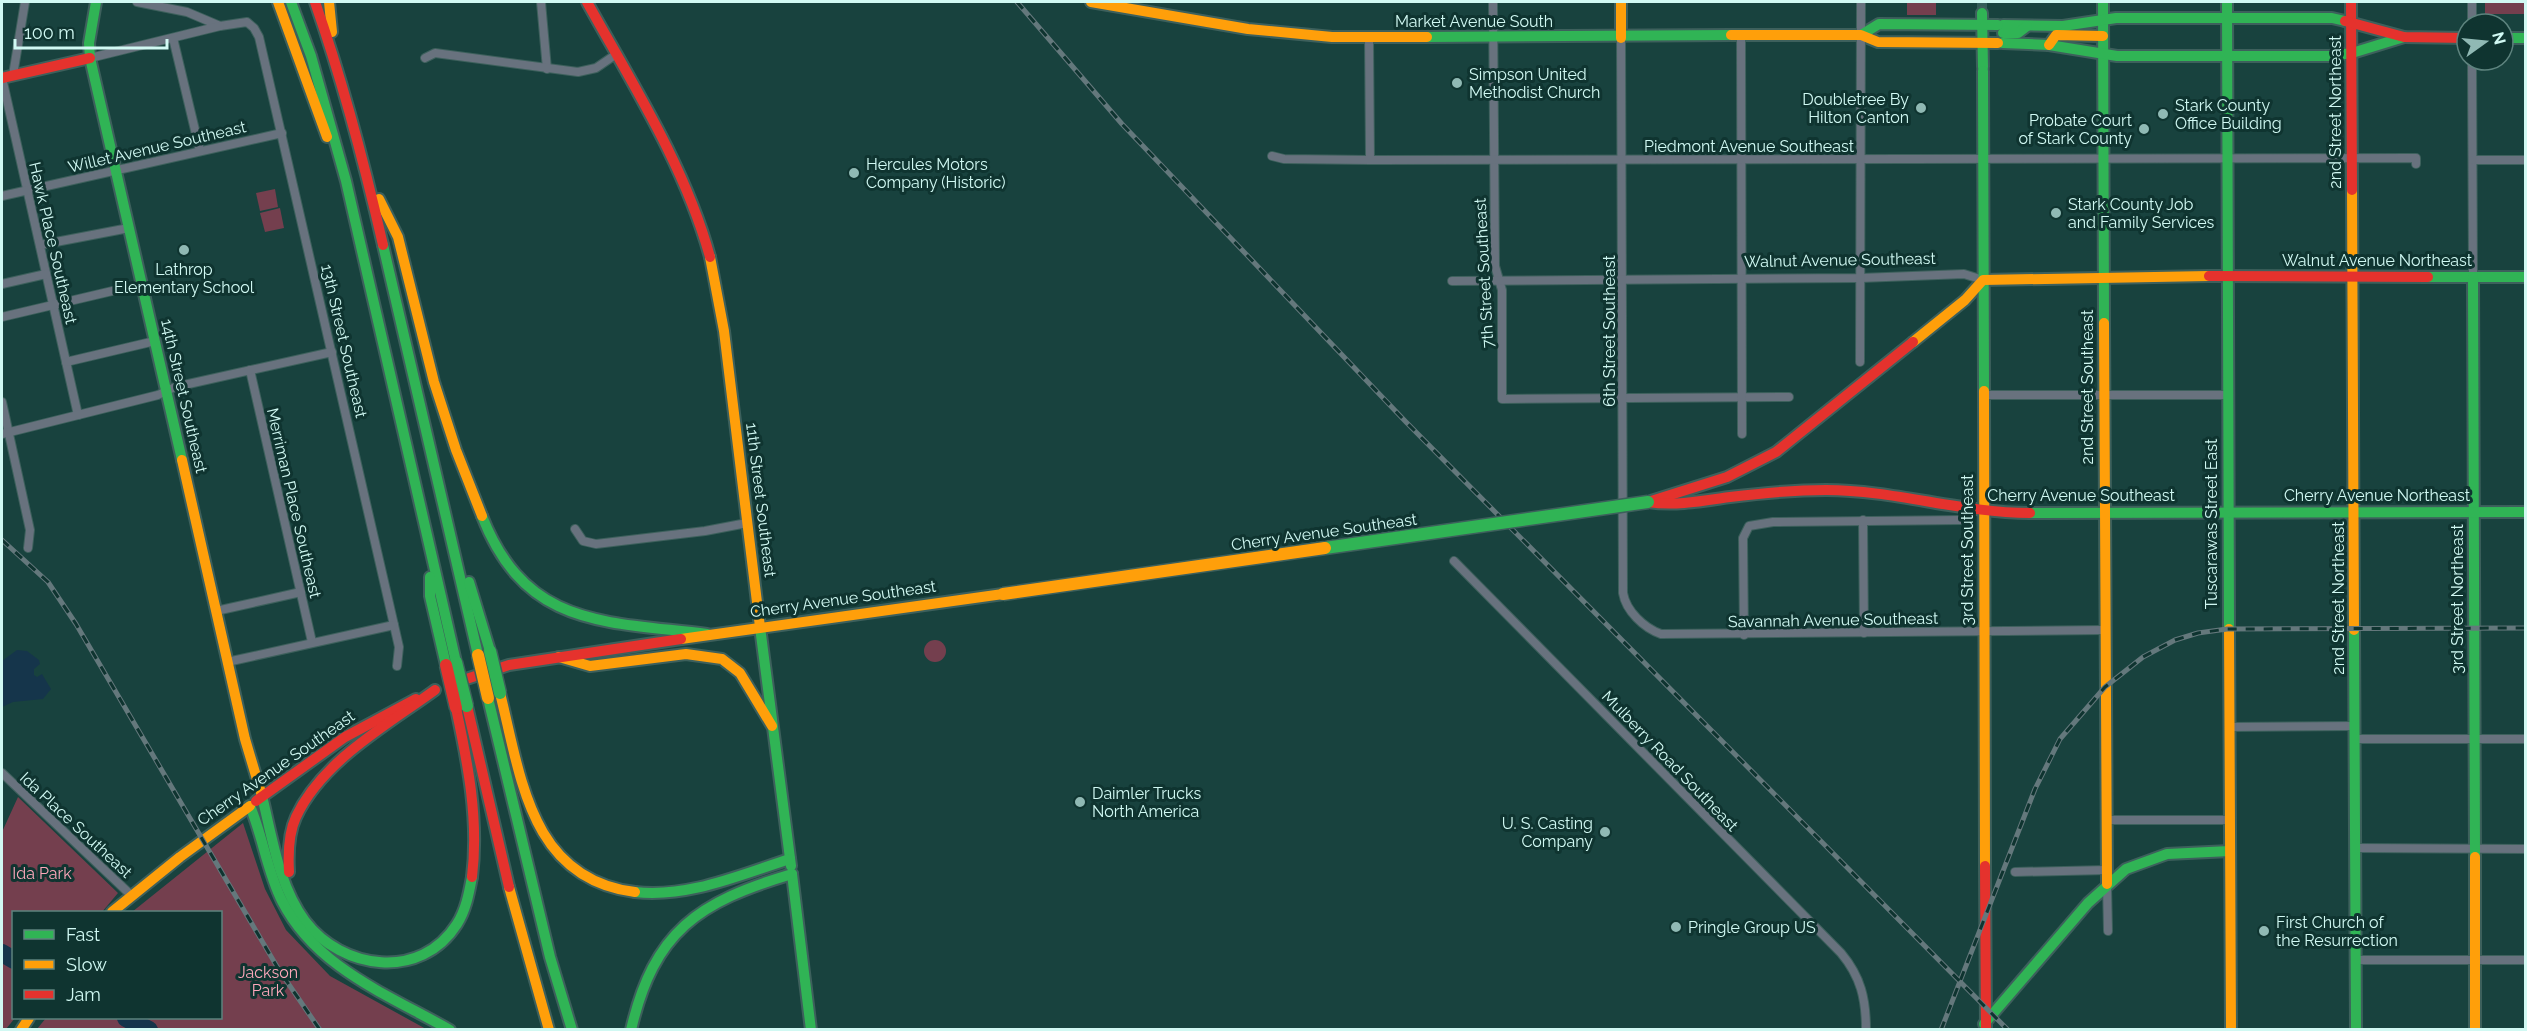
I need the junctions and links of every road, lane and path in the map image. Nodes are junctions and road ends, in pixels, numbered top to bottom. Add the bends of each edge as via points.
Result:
1 (25, 2) edge
2 (96, 2) edge
3 (137, 2) edge
4 (278, 2) edge
5 (291, 2) edge
6 (315, 2) edge
7 (329, 2) edge
8 (541, 2) edge
9 (586, 2) edge
10 (1090, 2) edge
11 (1493, 2) edge
12 (1621, 2) edge
13 (1861, 2) edge
14 (2103, 2) edge
15 (2227, 2) edge
16 (2351, 2) edge
17 (152, 3) edge
18 (2227, 18) junction
19 (2351, 21) junction
20 (2103, 22) junction
21 (1908, 24) junction
22 (220, 26) junction
23 (1982, 29) junction
24 (2000, 34) junction
25 (1861, 35) junction
26 (2103, 36) junction
27 (1369, 37) junction
28 (1492, 37) junction
29 (1741, 37) junction
30 (2404, 37) junction
31 (172, 38) junction
32 (1621, 38) junction
33 (2455, 38) edge
34 (1908, 42) junction
35 (2049, 45) junction
36 (2103, 52) junction
37 (2352, 53) junction
38 (615, 55) junction
39 (2227, 56) junction
40 (90, 58) junction
41 (425, 58) dead end
42 (335, 59) junction
43 (547, 69) junction
44 (2472, 72) edge
45 (5, 77) edge
46 (282, 133) junction
47 (200, 151) junction
48 (1272, 156) dead end
49 (1861, 159) junction
50 (1983, 159) junction
51 (2103, 159) junction
52 (2352, 159) junction
53 (1370, 160) junction
54 (1493, 160) junction
55 (1622, 160) junction
56 (1742, 160) junction
57 (2228, 160) junction
58 (2473, 160) junction
59 (2526, 160) edge
60 (2416, 164) dead end
61 (116, 171) junction
62 (367, 175) junction
63 (346, 181) junction
64 (27, 190) junction
65 (2, 196) edge
66 (129, 228) junction
67 (40, 245) junction
68 (46, 274) junction
69 (2228, 276) junction
70 (2103, 277) junction
71 (2353, 277) junction
72 (2473, 277) junction
73 (2526, 277) edge
74 (1860, 278) junction
75 (1623, 279) junction
76 (1742, 279) junction
77 (1983, 280) junction
78 (1452, 281) dead end
79 (1499, 281) junction
80 (2, 284) edge
81 (142, 284) junction
82 (53, 305) junction
83 (2, 317) edge
84 (155, 341) junction
85 (332, 352) junction
86 (66, 362) junction
87 (1860, 362) dead end
88 (250, 370) junction
89 (167, 391) junction
90 (1983, 395) junction
91 (2228, 395) junction
92 (2103, 396) junction
93 (1789, 397) dead end
94 (1741, 398) junction
95 (1622, 399) junction
96 (2, 402) edge
97 (78, 415) junction
98 (5, 433) edge
99 (1742, 434) dead end
100 (1648, 502) junction
101 (1983, 511) junction
102 (2228, 512) junction
103 (2354, 512) junction
104 (2474, 512) junction
105 (2526, 512) edge
106 (2103, 513) junction
107 (1863, 520) junction
108 (1961, 520) dead end
109 (747, 523) junction
110 (575, 529) dead end
111 (28, 548) dead end
112 (1454, 561) dead end
113 (301, 592) junction
114 (216, 611) junction
115 (1639, 619) joint
116 (394, 625) junction
117 (760, 627) junction
118 (2104, 630) junction
119 (1984, 632) junction
120 (1864, 633) junction
121 (707, 634) junction
122 (1744, 634) junction
123 (312, 642) junction
124 (484, 653) junction
125 (555, 656) junction
126 (227, 662) junction
127 (397, 666) dead end
128 (435, 690) junction
129 (461, 707) junction
130 (772, 726) junction
131 (2355, 726) junction
132 (2229, 727) junction
133 (2355, 739) junction
134 (2474, 739) junction
135 (2526, 739) edge
136 (2, 773) edge
137 (262, 796) junction
138 (250, 806) junction
139 (2229, 819) junction
140 (2107, 820) junction
141 (2356, 848) junction
142 (2526, 849) edge
143 (2475, 850) junction
144 (2230, 851) junction
145 (790, 858) junction
146 (2107, 870) junction
147 (2015, 872) dead end
148 (792, 874) junction
149 (2107, 884) junction
150 (290, 893) junction
151 (132, 896) junction
152 (113, 911) edge
153 (2108, 931) dead end
154 (2475, 959) junction
155 (2356, 960) junction
156 (2526, 960) edge
157 (1983, 1027) edge
158 (450, 1029) edge
159 (549, 1029) edge
160 (572, 1029) edge
161 (631, 1029) edge
162 (811, 1029) edge
163 (1866, 1029) edge
164 (2231, 1029) edge
165 (2356, 1029) edge
166 (2475, 1029) edge

1 - 45 street, Hawk Place Southeast
2 - 40 main road, 14th Street Southeast
3 - 17 street
4 - 63 main road
5 - 63 main road via 318,78
6 - 42 main road
7 - 42 main road
8 - 43 street
9 - 38 main road, 11th Street Southeast
10 - 27 main road, Market Avenue South via 1272,33
11 - 28 street, 7th Street Southeast
12 - 32 main road
13 - 25 street
14 - 20 main road, 2nd Street Southeast
15 - 18 main road, Tuscarawas Street East
16 - 19 main road, 2nd Street Northeast
17 - 22 street
18 - 19 main road, Market Avenue South
18 - 20 main road, Market Avenue South via 2116,18
18 - 39 main road, Tuscarawas Street East
19 - 30 main road, Market Avenue South
19 - 37 main road, 2nd Street Northeast
20 - 24 main road, Market Avenue South via 2027,26
20 - 26 main road, 2nd Street Southeast
21 - 23 main road, Market Avenue South
21 - 25 main road, Market Avenue South via 1879,24
21 - 34 main road
22 - 31 street
22 - 46 street, 13th Street Southeast via 239,21 252,25 262,46
23 - 24 main road, Market Avenue South
23 - 24 main road, Market Avenue South
23 - 34 main road, Market Avenue South
23 - 50 main road, 3rd Street Southeast
24 - 35 main road, Market Avenue South
25 - 29 main road, Market Avenue South
25 - 34 main road, Market Avenue South via 1878,42
25 - 49 street
26 - 35 main road via 2056,35
26 - 36 main road, 2nd Street Southeast
27 - 28 main road, Market Avenue South
27 - 53 street
28 - 32 main road, Market Avenue South
28 - 54 street, 7th Street Southeast
29 - 32 main road, Market Avenue South
29 - 56 street
30 - 33 main road
30 - 37 main road, Market Avenue South
31 - 40 street
31 - 47 street
32 - 55 street, 6th Street Southeast
35 - 36 main road, Market Avenue South
36 - 39 main road, Market Avenue South via 2117,56
36 - 51 main road, 2nd Street Southeast
37 - 39 main road, Market Avenue South
37 - 52 main road, 2nd Street Northeast
38 - 43 street via 586,71
38 - 109 main road, 11th Street Southeast via 689,197 705,239 724,331
39 - 57 main road, Tuscarawas Street East
40 - 45 main road
40 - 61 main road, 14th Street Southeast
41 - 43 street via 435,53
42 - 62 main road
44 - 58 street, 3rd Street Northeast
45 - 64 street, Hawk Place Southeast
46 - 47 street, Willet Avenue Southeast
46 - 85 street, 13th Street Southeast
47 - 61 street, Willet Avenue Southeast
48 - 53 street, Piedmont Avenue Southeast
49 - 50 street, Piedmont Avenue Southeast
49 - 56 street, Piedmont Avenue Southeast
49 - 74 street
50 - 51 street, Piedmont Avenue Southeast
50 - 77 main road, 3rd Street Southeast
51 - 57 street, Piedmont Avenue Southeast
51 - 70 main road, 2nd Street Southeast
52 - 57 street, Piedmont Avenue Southeast
52 - 60 street, Piedmont Avenue Southeast via 2416,158
52 - 71 main road, 2nd Street Northeast
53 - 54 street, Piedmont Avenue Southeast
54 - 55 street, Piedmont Avenue Southeast
54 - 79 street, 7th Street Southeast via 1495,266
55 - 56 street, Piedmont Avenue Southeast
55 - 75 street, 6th Street Southeast
56 - 76 street
57 - 69 main road, Tuscarawas Street East
58 - 59 street
58 - 72 street, 3rd Street Northeast
61 - 64 street, Willet Avenue Southeast
61 - 66 main road, 14th Street Southeast
62 - 121 main road via 398,237 434,382 456,450 489,534 509,567 532,591 568,612 602,622
62 - 124 main road via 446,516
63 - 129 main road, bridge via 429,541
64 - 65 street, Willet Avenue Southeast
64 - 67 street, Hawk Place Southeast
66 - 67 street
66 - 81 main road, 14th Street Southeast
67 - 68 street, Hawk Place Southeast
68 - 80 street
68 - 82 street, Hawk Place Southeast
69 - 70 main road, Walnut Avenue Southeast
69 - 71 main road, Walnut Avenue Northeast
69 - 91 main road, Tuscarawas Street East
70 - 77 main road, Walnut Avenue Southeast
70 - 92 main road, 2nd Street Southeast
71 - 72 main road, Walnut Avenue Northeast
71 - 103 main road, 2nd Street Northeast
72 - 73 main road, Walnut Avenue Northeast
72 - 104 main road, 3rd Street Northeast
74 - 76 street, Walnut Avenue Southeast
74 - 77 street, Walnut Avenue Southeast via 1964,274
74 - 87 street
75 - 76 street, Walnut Avenue Southeast
75 - 79 street, Walnut Avenue Southeast
75 - 95 street, 6th Street Southeast
76 - 94 street
77 - 90 main road, 3rd Street Southeast
77 - 100 main road, Cherry Avenue Southeast via 1965,300 1783,447 1726,477
78 - 79 street, Walnut Avenue Southeast
79 - 95 street, 7th Street Southeast via 1502,399
81 - 82 street
81 - 84 main road, 14th Street Southeast
82 - 83 street
82 - 86 street, Hawk Place Southeast
84 - 86 street
84 - 89 main road, 14th Street Southeast
85 - 88 street
85 - 116 street, 13th Street Southeast
86 - 97 street, Hawk Place Southeast
88 - 89 street
88 - 113 street, Merriman Place Southeast
89 - 97 street
89 - 114 main road, 14th Street Southeast
90 - 92 street
90 - 101 main road, 3rd Street Southeast
91 - 92 street
91 - 102 main road, Tuscarawas Street East
92 - 106 main road, 2nd Street Southeast
93 - 94 street
94 - 95 street
94 - 99 street
95 - 115 street, 6th Street Southeast via 1623,593
96 - 98 street
97 - 98 street
98 - 111 street via 30,530
100 - 101 main road, Cherry Avenue Southeast via 1668,506 1781,492 1848,491
100 - 117 main road, Cherry Avenue Southeast, bridge
101 - 106 main road, Cherry Avenue Southeast
101 - 119 main road, 3rd Street Southeast
102 - 103 main road, Cherry Avenue Northeast
102 - 106 main road, Cherry Avenue Southeast
102 - 132 main road, Tuscarawas Street East
103 - 104 main road, Cherry Avenue Northeast
103 - 131 main road, 2nd Street Northeast
104 - 105 main road, Cherry Avenue Northeast
104 - 134 main road, 3rd Street Northeast
106 - 118 main road, 2nd Street Southeast
107 - 108 street
107 - 120 street
107 - 122 street via 1773,522 1748,527 1743,538
109 - 110 street via 594,544 583,541
109 - 117 main road, 11th Street Southeast
112 - 163 street, Mulberry Road Southeast via 1841,953 1861,983
113 - 114 street
113 - 123 street, Merriman Place Southeast
114 - 126 main road, 14th Street Southeast
115 - 122 street, Savannah Avenue Southeast via 1661,634
116 - 123 street
116 - 127 street, 13th Street Southeast via 399,647
117 - 121 main road, Cherry Avenue Southeast
117 - 130 main road, 11th Street Southeast
118 - 119 street, Savannah Avenue Southeast
118 - 140 main road, 2nd Street Southeast
119 - 120 street, Savannah Avenue Southeast
119 - 157 main road, 3rd Street Southeast
120 - 122 street, Savannah Avenue Southeast
121 - 125 main road, Cherry Avenue Southeast
123 - 126 street
124 - 145 main road, bridge via 500,693 537,822 555,855 578,874 621,890 673,892 703,887
124 - 160 main road, bridge via 488,698 550,957
125 - 128 main road, Cherry Avenue Southeast via 509,665
125 - 130 main road via 588,666 692,654 718,657 744,677
126 - 137 main road, 14th Street Southeast
128 - 137 main road, Cherry Avenue Southeast via 345,737
128 - 150 main road via 344,760 303,805 289,842
129 - 150 main road via 473,865 466,904 443,942 418,958 396,964 351,958 314,932
129 - 159 main road
130 - 145 main road, 11th Street Southeast
131 - 132 street
131 - 133 main road, 2nd Street Northeast
132 - 139 main road, Tuscarawas Street East
133 - 134 street
133 - 141 main road, 2nd Street Northeast
134 - 135 street
134 - 143 main road, 3rd Street Northeast
136 - 151 street, Ida Place Southeast
137 - 138 main road, Cherry Avenue Southeast
137 - 150 main road, 14th Street Southeast
138 - 151 main road, Cherry Avenue Southeast
138 - 158 main road via 281,899 300,932 339,967
139 - 140 street
139 - 144 main road, Tuscarawas Street East
140 - 146 main road, 2nd Street Southeast
141 - 143 street
141 - 155 main road, 2nd Street Northeast
142 - 143 street
143 - 154 main road, 3rd Street Northeast
144 - 149 main road via 2182,852 2153,858 2126,869
144 - 164 main road, Tuscarawas Street East
145 - 148 main road, 11th Street Southeast
146 - 147 street
146 - 149 main road, 2nd Street Southeast
148 - 161 main road via 734,891 687,922 662,951 647,977
148 - 162 main road, 11th Street Southeast
149 - 153 street, 2nd Street Southeast
149 - 157 main road
151 - 152 main road, Cherry Avenue Southeast
154 - 155 street
154 - 156 street
154 - 166 main road, 3rd Street Northeast
155 - 165 main road, 2nd Street Northeast

